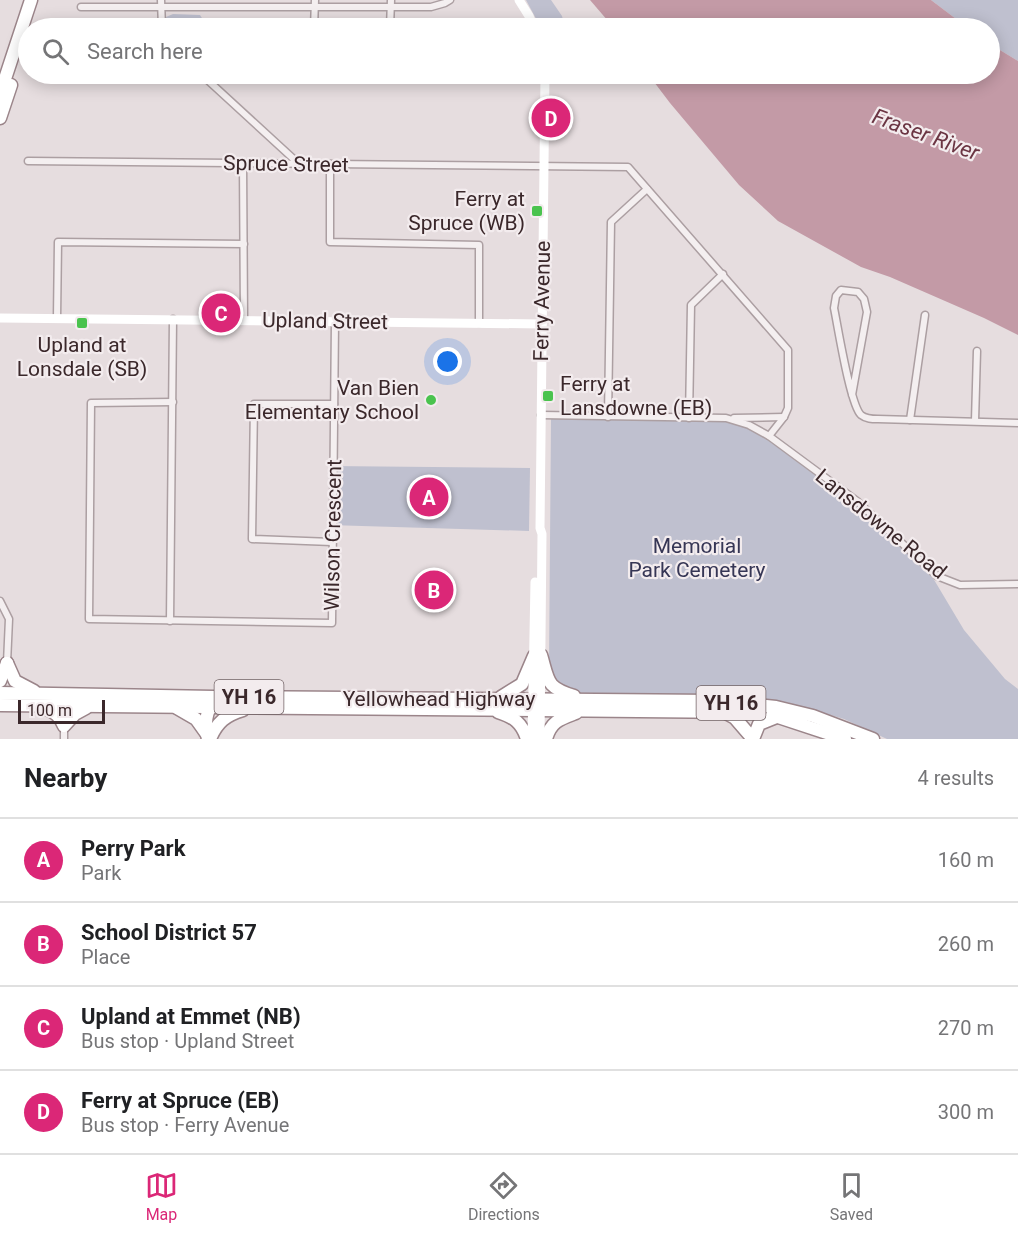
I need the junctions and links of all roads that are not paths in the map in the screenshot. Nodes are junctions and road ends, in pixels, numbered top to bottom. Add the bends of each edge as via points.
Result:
1 (31, 0) edge
2 (39, 0) edge
3 (450, 0) edge
4 (519, 0) edge
5 (160, 3) edge
6 (237, 3) edge
7 (315, 4) edge
8 (391, 4) edge
9 (81, 7) dead end
10 (25, 18) edge
11 (33, 18) edge
12 (161, 18) edge
13 (530, 18) edge
14 (18, 39) edge
15 (18, 63) edge
16 (212, 84) edge
17 (545, 84) edge
18 (0, 94) edge
19 (0, 118) edge
20 (28, 161) dead end
21 (243, 163) junction
22 (298, 163) junction
23 (330, 164) junction
24 (544, 167) junction
25 (647, 189) junction
26 (244, 244) junction
27 (723, 274) junction
28 (925, 315) dead end
29 (0, 318) edge
30 (57, 318) junction
31 (173, 319) junction
32 (244, 320) junction
33 (335, 321) junction
34 (478, 323) junction
35 (542, 324) junction
36 (977, 351) dead end
37 (852, 395) junction
38 (172, 402) junction
39 (334, 404) junction
40 (541, 416) junction
41 (608, 417) junction
42 (784, 417) junction
43 (689, 418) junction
44 (726, 418) junction
45 (910, 420) junction
46 (975, 421) junction
47 (1018, 423) edge
48 (769, 436) junction
49 (332, 542) junction
50 (1018, 584) edge
51 (0, 601) edge
52 (170, 621) junction
53 (537, 656) junction
54 (7, 663) junction
55 (0, 681) edge
56 (0, 693) edge
57 (240, 697) junction
58 (39, 700) junction
59 (494, 704) junction
60 (537, 704) junction
61 (0, 705) edge
62 (170, 705) junction
63 (584, 705) junction
64 (210, 706) junction
65 (254, 706) junction
66 (88, 707) junction
67 (723, 712) junction
68 (779, 716) junction
69 (64, 733) edge
70 (208, 738) edge
71 (527, 739) edge
72 (532, 739) edge
73 (540, 739) edge
74 (546, 739) edge
75 (753, 739) edge
76 (844, 739) edge
77 (873, 739) edge

1 - 10 highway
2 - 11 highway
3 - 8 street via 431,7
4 - 13 main road
5 - 6 street
5 - 9 street
5 - 12 street
6 - 7 street
7 - 8 street
14 - 18 highway
15 - 19 highway
16 - 22 street
17 - 24 main road, Ferry Avenue
20 - 21 street, Spruce Street
21 - 22 street, Spruce Street
21 - 26 street
22 - 23 street, Spruce Street
23 - 24 street, Spruce Street
23 - 34 street via 330,242 479,245
24 - 25 street, Spruce Street via 628,167
24 - 35 main road, Ferry Avenue
25 - 27 street, Spruce Street
25 - 41 street via 611,222
26 - 30 street via 58,242
26 - 32 street
27 - 42 street, Spruce Street via 788,350 788,408
27 - 43 street via 692,305
28 - 45 street
29 - 30 main road, Upland Street
30 - 31 main road, Upland Street
31 - 32 main road, Upland Street
31 - 38 street
32 - 33 main road, Upland Street
33 - 34 main road, Upland Street
33 - 39 street, Wilson Crescent
34 - 35 main road, Upland Street
35 - 40 main road, Ferry Avenue
36 - 46 street
37 - 37 street via 867,312 858,292 841,290 834,308
37 - 45 street via 862,416
38 - 52 street
38 - 52 street via 91,403 90,426 89,619
39 - 49 street, Wilson Crescent
39 - 49 street via 254,404 252,539
40 - 41 street, Lansdowne Road
40 - 53 main road, Ferry Avenue
41 - 43 street, Lansdowne Road
42 - 44 street
42 - 48 street
43 - 44 street, Lansdowne Road
44 - 48 street, Lansdowne Road
45 - 46 street
46 - 47 street
48 - 50 street, Lansdowne Road via 862,505 938,576 960,585
49 - 52 street, Wilson Crescent via 332,623
51 - 54 street via 9,619
53 - 59 highway via 522,684
53 - 60 main road, Ferry Avenue
53 - 63 highway via 553,688
54 - 55 highway
54 - 58 highway via 17,683
56 - 58 highway, Yellowhead Highway / YH 16
57 - 58 highway, Yellowhead Highway / YH 16
57 - 59 highway, Yellowhead Highway / YH 16
57 - 64 highway
58 - 61 highway, Yellowhead Highway / YH 16
58 - 66 highway, Yellowhead Highway / YH 16
58 - 69 highway via 61,718
59 - 60 highway, Yellowhead Highway / YH 16
59 - 65 highway, Yellowhead Highway / YH 16
59 - 71 highway via 514,718
60 - 63 highway, Yellowhead Highway / YH 16
60 - 72 main road, Ferry Avenue
60 - 73 main road, Ferry Avenue
62 - 64 highway, Yellowhead Highway / YH 16
62 - 66 highway, Yellowhead Highway / YH 16
62 - 70 highway via 192,715
63 - 67 highway, Yellowhead Highway / YH 16
63 - 74 highway via 558,719 548,729
63 - 77 highway, Yellowhead Highway / YH 16 via 714,701 776,707 813,716
64 - 65 highway, Yellowhead Highway / YH 16
64 - 70 highway
65 - 70 highway via 224,717
66 - 69 highway via 75,714
67 - 68 highway, Yellowhead Highway / YH 16
67 - 75 highway via 735,718
68 - 75 highway via 759,724
68 - 76 highway, Yellowhead Highway / YH 16

